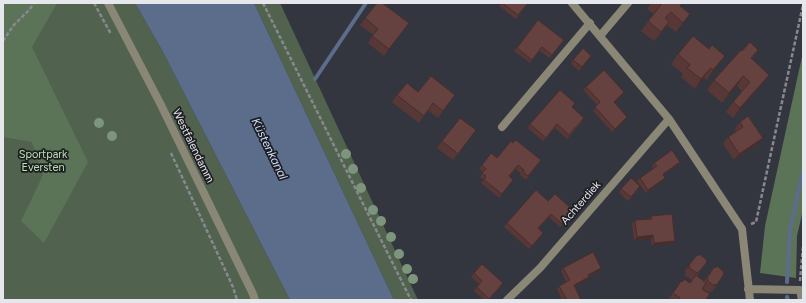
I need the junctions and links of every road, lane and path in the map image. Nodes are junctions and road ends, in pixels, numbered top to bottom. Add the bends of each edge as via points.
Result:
1 (34, 3) edge
2 (94, 3) edge
3 (108, 3) edge
4 (263, 3) edge
5 (572, 3) edge
6 (628, 3) edge
7 (803, 5) edge
8 (590, 24) junction
9 (600, 36) junction
10 (112, 37) dead end
11 (3, 41) edge
12 (669, 119) junction
13 (502, 127) dead end
14 (169, 148) dead end
15 (742, 229) junction
16 (803, 246) edge
17 (748, 289) junction
18 (800, 290) junction
19 (237, 300) edge
20 (255, 300) edge
21 (411, 300) edge
22 (507, 300) edge
23 (750, 300) edge
24 (802, 300) edge

1 - 11 path
2 - 10 path
3 - 20 street, Westfalendamm via 161,105
4 - 21 path
5 - 8 street
6 - 9 street
7 - 15 path via 756,222
8 - 9 street
8 - 13 street
9 - 12 street
12 - 15 street
12 - 22 street, Achterdiek via 540,268
14 - 19 path
15 - 17 street
16 - 18 path
17 - 18 street
17 - 23 street
18 - 24 street

